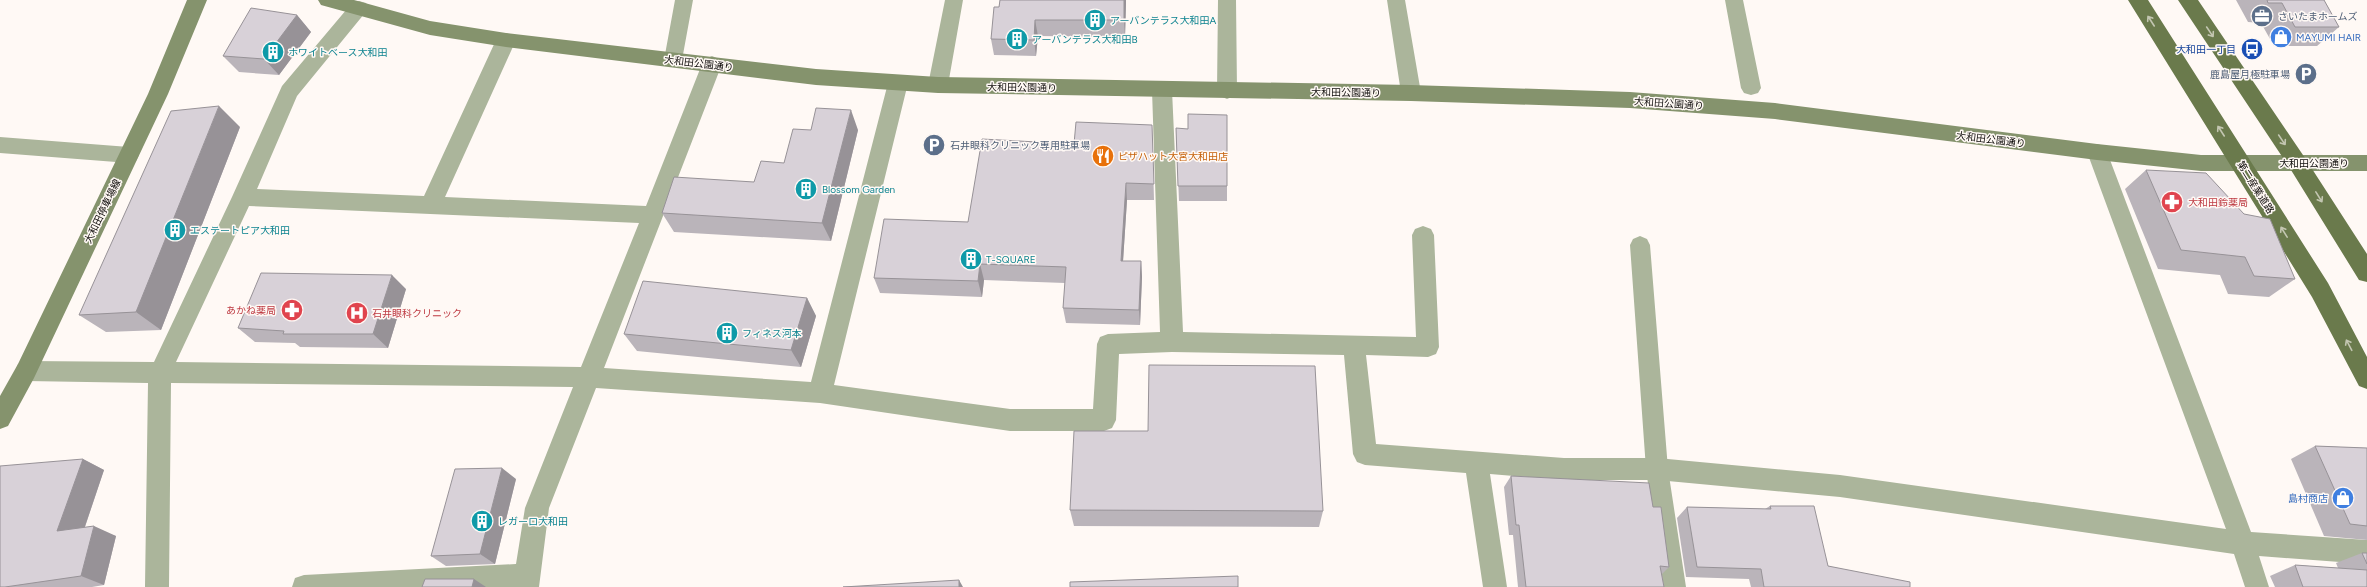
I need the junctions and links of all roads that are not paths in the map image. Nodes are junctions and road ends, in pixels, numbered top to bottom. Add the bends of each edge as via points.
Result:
1 (197, 0) edge
2 (328, 0) edge
3 (684, 0) edge
4 (954, 0) edge
5 (1227, 0) edge
6 (1396, 0) edge
7 (1734, 0) edge
8 (2138, 0) edge
9 (2188, 0) edge
10 (359, 8) junction
11 (506, 40) junction
12 (673, 60) junction
13 (712, 64) junction
14 (898, 83) junction
15 (938, 85) junction
16 (1751, 88) dead end
17 (1162, 90) junction
18 (1227, 91) junction
19 (1411, 93) junction
20 (0, 145) edge
21 (2097, 152) junction
22 (129, 155) junction
23 (2367, 163) edge
24 (2242, 164) junction
25 (2298, 164) junction
26 (243, 197) junction
27 (431, 205) junction
28 (652, 214) junction
29 (1423, 235) dead end
30 (1640, 245) dead end
31 (2367, 273) edge
32 (1172, 342) junction
33 (1354, 345) junction
34 (26, 371) junction
35 (160, 373) junction
36 (587, 377) junction
37 (2367, 379) edge
38 (820, 393) junction
39 (0, 418) edge
40 (1477, 464) junction
41 (1657, 469) junction
42 (2243, 543) junction
43 (2367, 552) edge
44 (527, 581) edge
45 (157, 587) edge
46 (304, 587) edge
47 (1495, 587) edge
48 (1674, 587) edge
49 (2257, 587) edge

1 - 22 street, 大和田停車場線 via 158,94
2 - 10 street, 大和田公園通り
3 - 12 lane
4 - 15 lane
5 - 18 lane
6 - 19 lane
7 - 16 lane
24 -> 8 main road, 第二産業道路
9 -> 25 main road
10 - 11 street, 大和田公園通り via 430,28
10 - 26 street via 288,92
11 - 12 street, 大和田公園通り
11 - 27 street
12 - 13 street, 大和田公園通り
13 - 14 street, 大和田公園通り via 816,77
13 - 28 street
14 - 15 street, 大和田公園通り
14 - 38 street
15 - 17 street, 大和田公園通り
17 - 18 street, 大和田公園通り
17 - 32 street
18 - 19 street, 大和田公園通り
19 - 21 street, 大和田公園通り via 1630,100 1775,111
20 - 22 lane
21 - 24 street, 大和田公園通り via 2201,163
21 - 42 street
22 - 34 street, 大和田停車場線
23 - 25 street, 大和田公園通り
24 - 25 street, 大和田公園通り
37 -> 24 main road, 第二産業道路 via 2320,290
25 -> 31 main road
26 - 27 street
26 - 35 street
27 - 28 street
28 - 36 street
29 - 33 street via 1428,347
30 - 41 lane
32 - 33 street
32 - 38 street via 1108,344 1104,420 1010,420
33 - 40 street via 1365,454
34 - 35 street
34 - 39 street, 大和田停車場線
35 - 36 street
35 - 45 street
36 - 38 street
36 - 44 street via 537,508
40 - 41 street via 1564,469
40 - 47 street
41 - 42 street via 1840,486
41 - 48 lane
42 - 43 street
42 - 49 street
44 - 46 street

